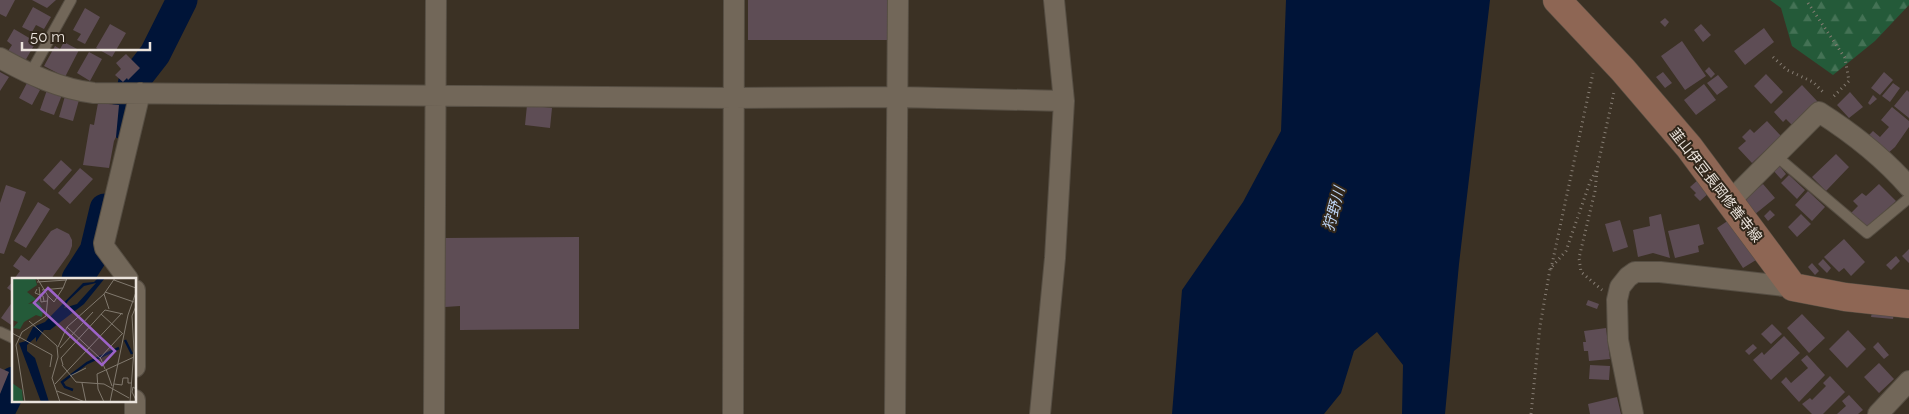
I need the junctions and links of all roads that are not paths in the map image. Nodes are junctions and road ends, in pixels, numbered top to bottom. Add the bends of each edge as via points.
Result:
1 (70, 0) edge
2 (436, 0) edge
3 (734, 0) edge
4 (898, 0) edge
5 (1054, 0) edge
6 (1557, 0) edge
7 (0, 58) edge
8 (30, 74) junction
9 (140, 93) junction
10 (436, 96) junction
11 (898, 97) junction
12 (734, 98) junction
13 (1064, 102) junction
14 (1775, 155) junction
15 (1909, 187) edge
16 (1909, 198) edge
17 (1730, 201) junction
18 (127, 278) edge
19 (1793, 287) junction
20 (1909, 304) edge
21 (0, 332) edge
22 (12, 338) edge
23 (1909, 381) edge
24 (434, 414) edge
25 (733, 414) edge
26 (895, 414) edge
27 (1040, 414) edge
28 (1633, 414) edge
29 (1878, 414) edge

1 - 8 lane
2 - 10 street
3 - 12 street
4 - 11 street
5 - 13 street
6 - 17 main road, 韮山伊豆長岡修善寺線 via 1689,147
7 - 8 street
8 - 9 street via 80,91
9 - 10 street
9 - 18 street via 104,243
10 - 12 street
10 - 24 street
11 - 12 street
11 - 13 street
11 - 26 street
12 - 25 street
13 - 27 street via 1055,258
14 - 15 street via 1825,106
14 - 16 lane via 1867,233
14 - 17 street
17 - 19 main road, 韮山伊豆長岡修善寺線
19 - 20 main road
19 - 28 street via 1660,272 1635,272 1628,277 1620,287 1618,340
21 - 22 lane
23 - 29 street

